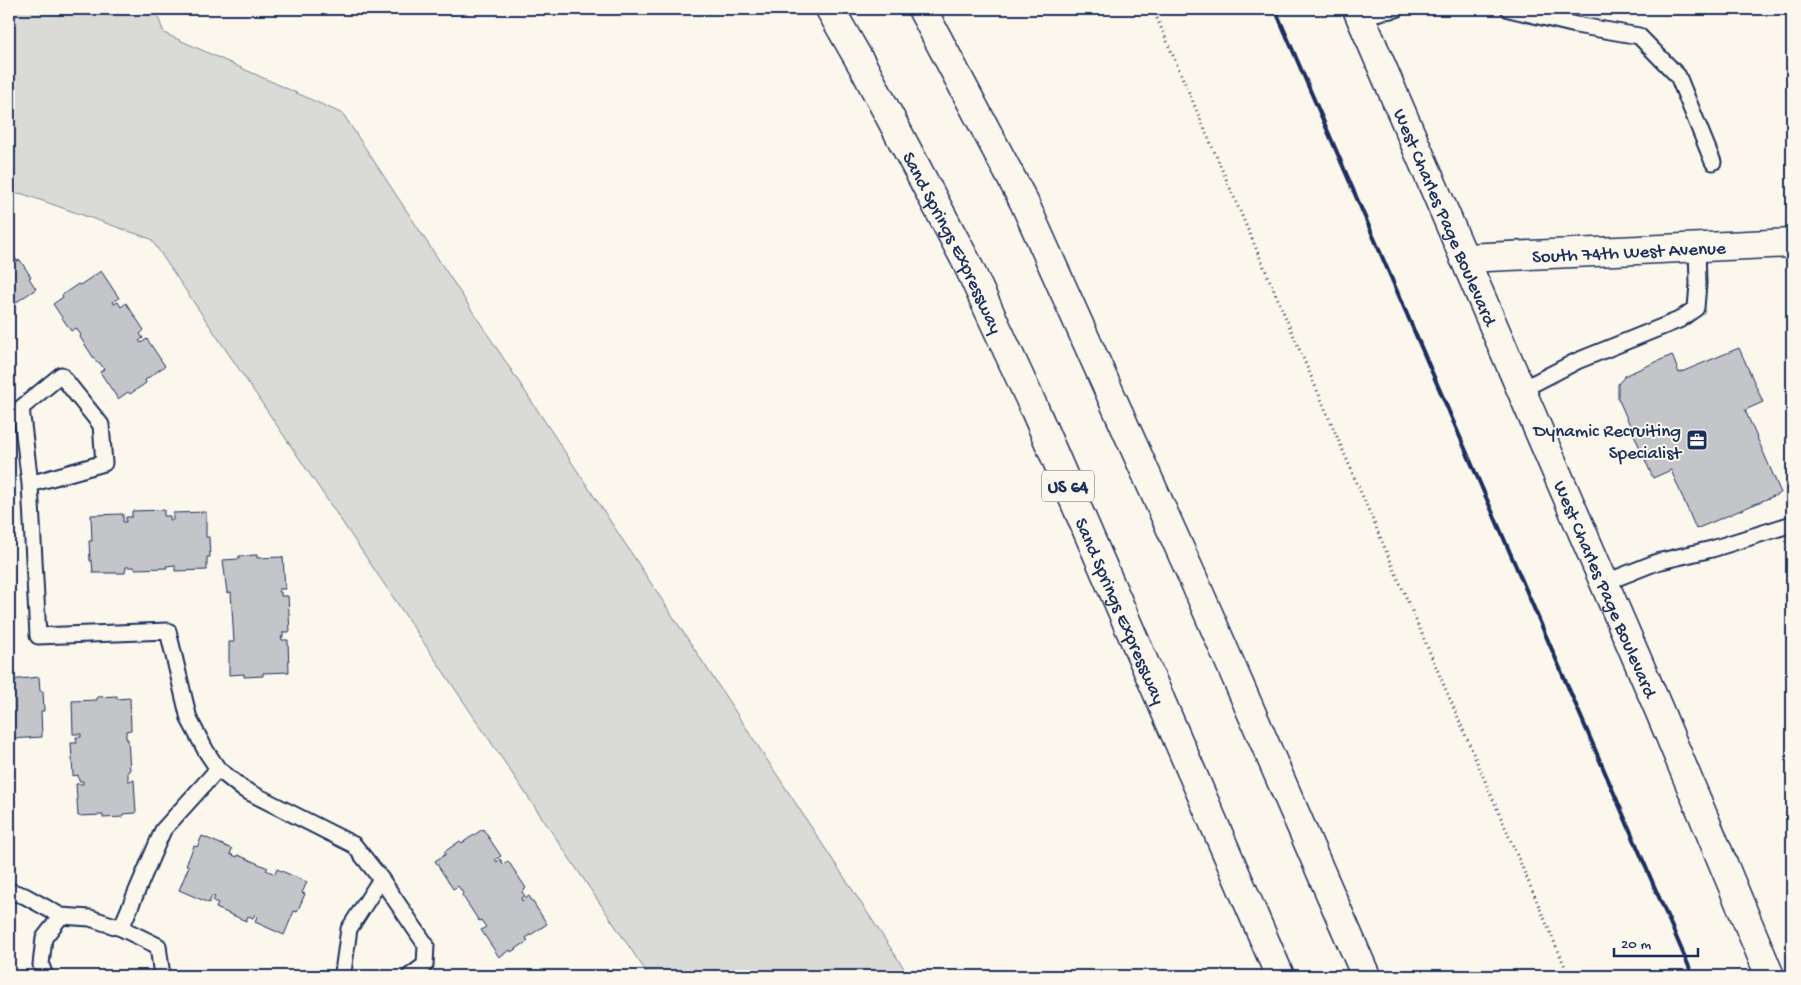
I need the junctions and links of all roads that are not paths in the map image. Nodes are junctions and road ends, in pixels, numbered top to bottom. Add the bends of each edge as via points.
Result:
1 (830, 9) edge
2 (922, 9) edge
3 (1397, 9) edge
4 (1509, 9) edge
5 (1358, 12) edge
6 (1713, 162) dead end
7 (1792, 242) edge
8 (1697, 247) junction
9 (1464, 258) junction
10 (1521, 390) junction
11 (30, 484) junction
12 (1792, 524) edge
13 (1604, 583) junction
14 (218, 769) junction
15 (381, 879) junction
16 (9, 891) edge
17 (61, 916) junction
18 (121, 928) junction
19 (45, 976) edge
20 (162, 976) edge
21 (345, 976) edge
22 (410, 976) edge
23 (1280, 976) edge
24 (1366, 976) edge
25 (1770, 976) edge

1 - 23 main road, Sand Springs Expressway / US 64 via 966,261 1034,408
2 - 24 main road via 1033,220
3 - 5 lane
4 - 6 lane via 1640,36 1678,76
5 - 9 main road, West Charles Page Boulevard
7 - 8 main road, South 74th West Avenue
8 - 9 main road, South 74th West Avenue
8 - 10 lane via 1696,308 1680,320 1577,361
9 - 10 main road, West Charles Page Boulevard
10 - 13 main road, West Charles Page Boulevard
11 - 11 lane via 21,408 61,376 101,425 104,463
11 - 14 lane via 38,636 168,631 189,719
12 - 13 lane via 1657,562
13 - 25 main road, West Charles Page Boulevard
14 - 15 lane via 243,789 354,845
14 - 18 lane via 163,830
15 - 21 lane via 349,929
15 - 22 lane via 426,945 425,964
16 - 17 lane
17 - 18 lane via 90,918
17 - 19 lane via 44,938 41,965
18 - 20 lane via 158,946

